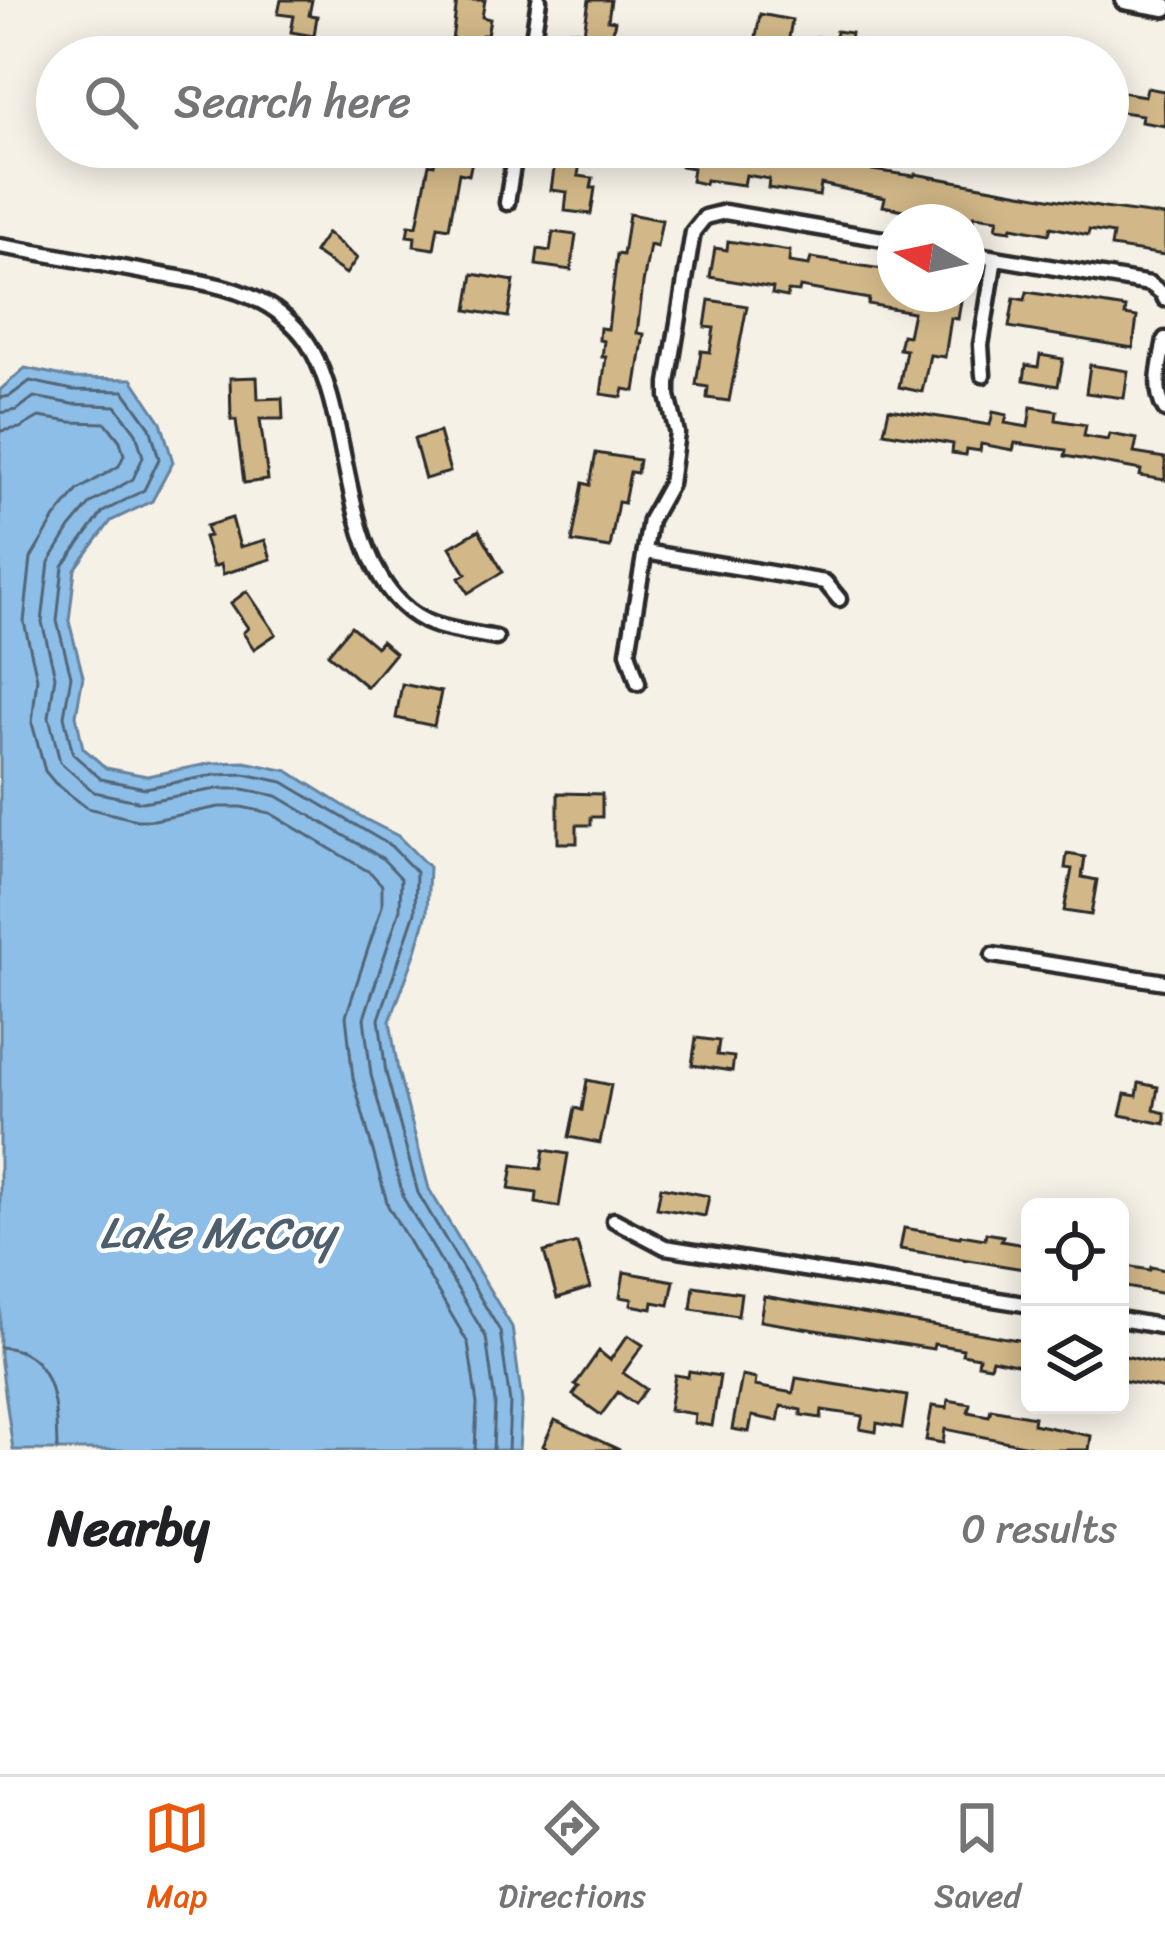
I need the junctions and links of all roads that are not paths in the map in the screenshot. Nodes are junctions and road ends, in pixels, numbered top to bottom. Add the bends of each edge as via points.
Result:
1 (539, 0) edge
2 (1124, 0) edge
3 (1165, 7) edge
4 (533, 36) edge
5 (513, 168) edge
6 (507, 203) dead end
7 (877, 238) edge
8 (0, 246) edge
9 (985, 256) edge
10 (995, 258) junction
11 (1165, 299) edge
12 (1165, 339) edge
13 (983, 375) dead end
14 (1165, 410) edge
15 (645, 552) junction
16 (839, 599) dead end
17 (496, 638) dead end
18 (638, 683) dead end
19 (993, 955) dead end
20 (1165, 982) edge
21 (614, 1220) dead end
22 (1021, 1304) edge
23 (1129, 1321) edge
24 (1165, 1327) edge

1 - 4 street
2 - 3 street
5 - 6 street
7 - 15 street via 725,212 705,217 693,232 668,383 677,433 670,484 650,520
8 - 17 street via 205,283 274,310 314,352 381,580 425,621
9 - 10 street
10 - 11 street via 1150,284
10 - 13 street
12 - 14 street via 1157,388
15 - 16 street via 825,582
15 - 18 street via 628,652
19 - 20 street
21 - 22 street via 665,1247
23 - 24 street

